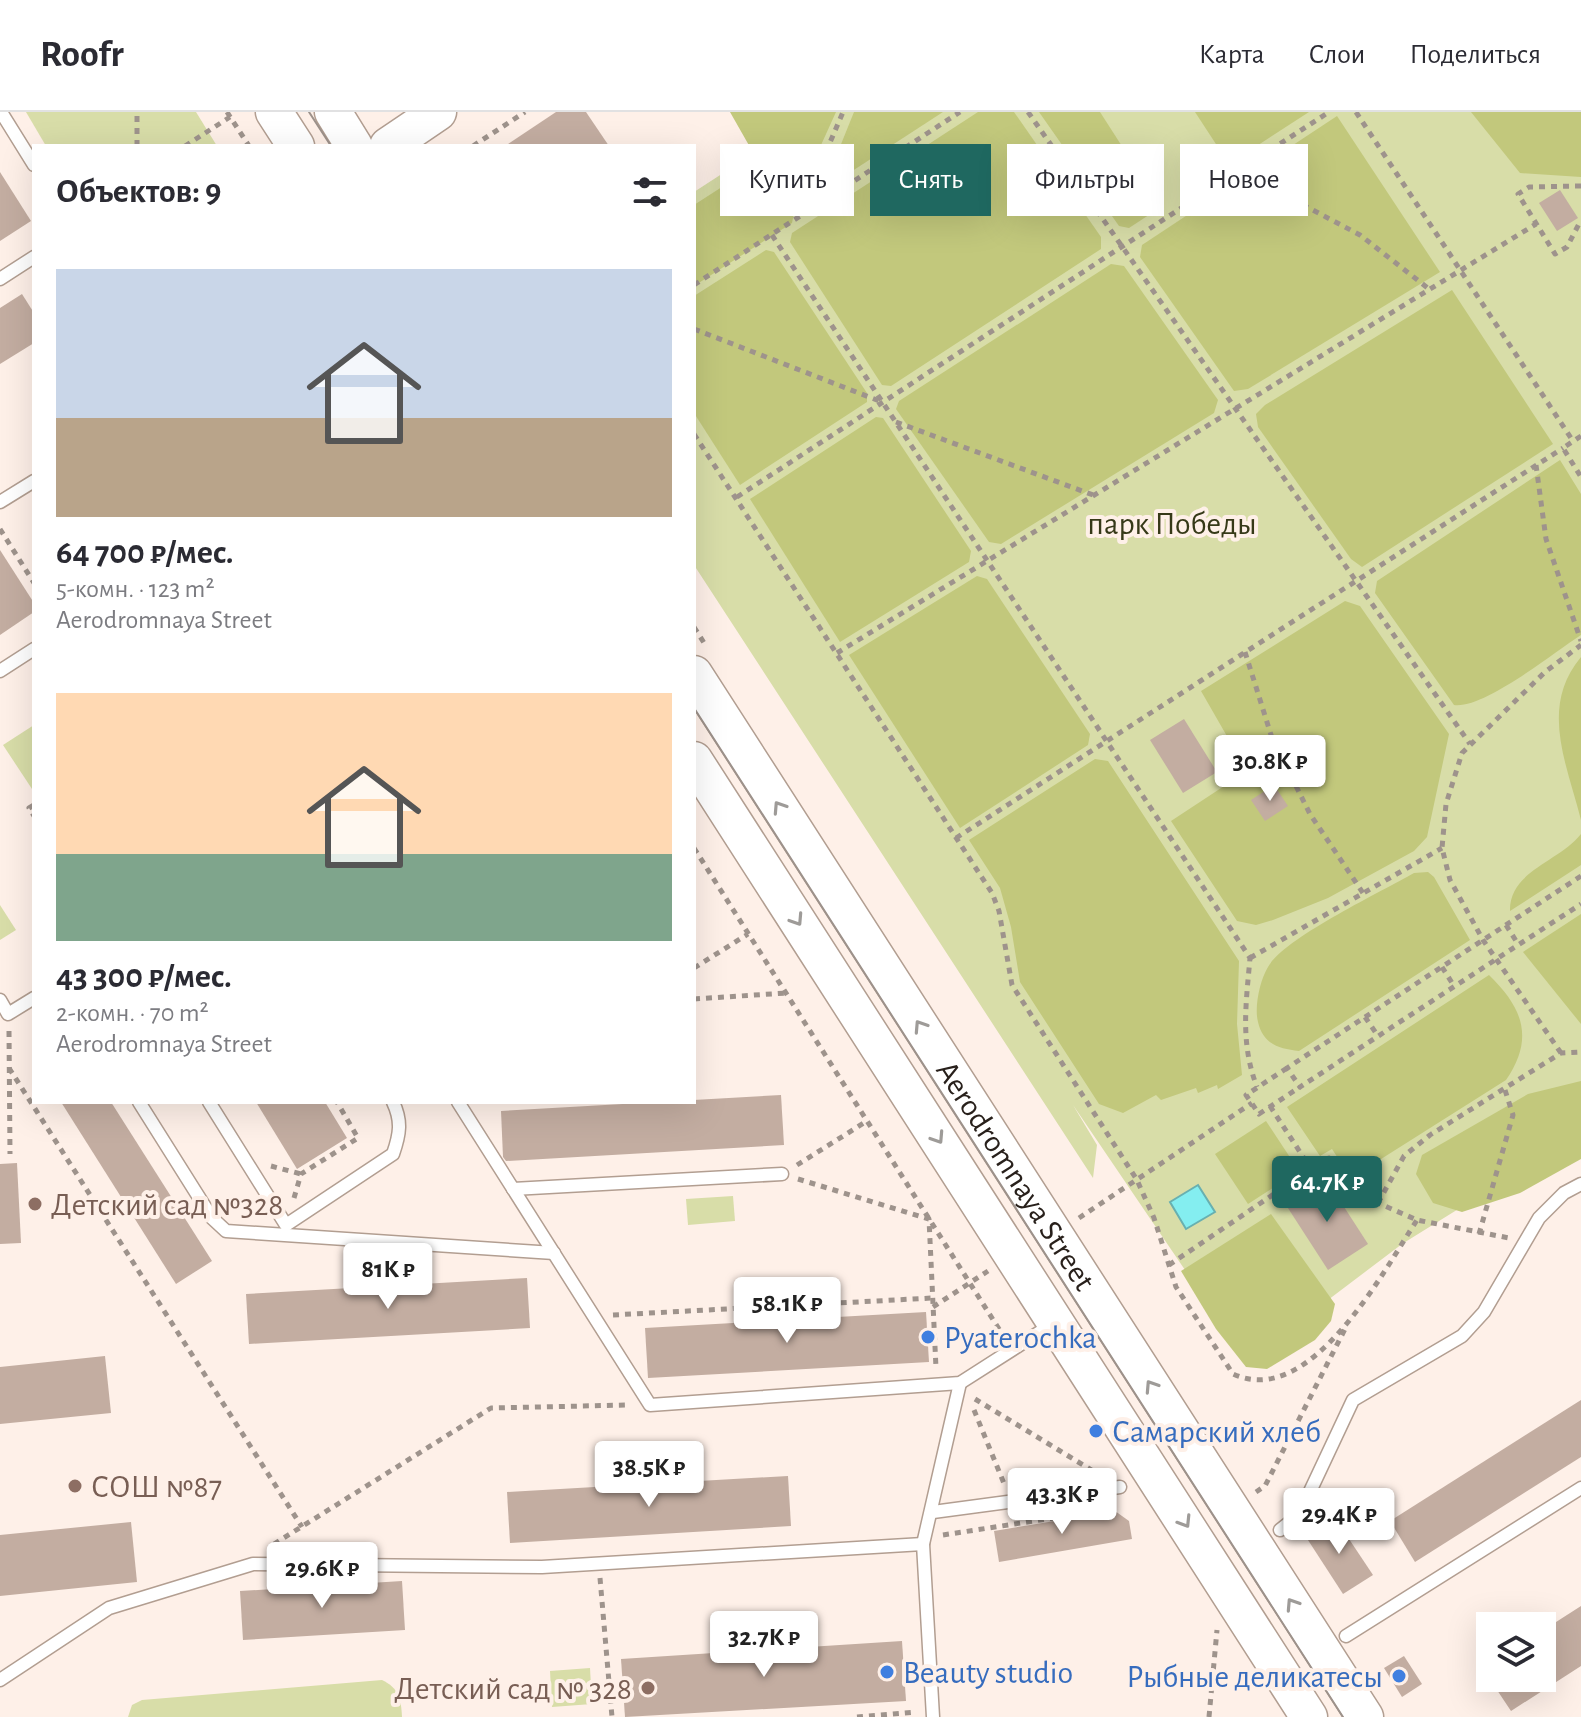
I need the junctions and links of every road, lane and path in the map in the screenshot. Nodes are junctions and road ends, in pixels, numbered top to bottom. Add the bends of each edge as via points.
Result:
1 (1, 112) edge
2 (137, 112) edge
3 (274, 112) edge
4 (333, 112) edge
5 (438, 112) edge
6 (525, 112) edge
7 (843, 112) edge
8 (960, 112) edge
9 (1028, 112) edge
10 (1329, 112) edge
11 (1356, 112) edge
12 (229, 114) edge
13 (137, 144) edge
14 (188, 144) edge
15 (248, 144) edge
16 (295, 144) edge
17 (353, 144) edge
18 (391, 144) edge
19 (476, 144) edge
20 (829, 144) edge
21 (1280, 144) edge
22 (32, 162) edge
23 (854, 181) edge
24 (1581, 186) edge
25 (1308, 207) edge
26 (1180, 209) edge
27 (801, 216) edge
28 (1581, 220) edge
29 (1536, 224) junction
30 (772, 235) junction
31 (1122, 247) junction
32 (32, 258) edge
33 (1460, 270) junction
34 (0, 279) edge
35 (696, 284) edge
36 (1429, 289) junction
37 (696, 330) edge
38 (883, 402) junction
39 (1235, 408) junction
40 (896, 422) junction
41 (1581, 436) edge
42 (696, 437) edge
43 (1573, 441) junction
44 (1563, 448) junction
45 (1536, 465) junction
46 (1581, 477) edge
47 (32, 482) edge
48 (1094, 495) junction
49 (737, 497) junction
50 (0, 502) edge
51 (0, 529) edge
52 (988, 560) junction
53 (32, 580) edge
54 (1356, 581) junction
55 (1581, 643) edge
56 (32, 650) edge
57 (1245, 652) junction
58 (837, 653) junction
59 (0, 671) edge
60 (696, 677) edge
61 (1107, 741) junction
62 (1470, 744) junction
63 (696, 763) edge
64 (956, 838) junction
65 (1442, 848) junction
66 (696, 851) edge
67 (1581, 876) edge
68 (1363, 893) junction
69 (1581, 904) edge
70 (1506, 925) junction
71 (748, 934) junction
72 (1483, 940) junction
73 (1518, 944) junction
74 (1250, 958) junction
75 (1495, 959) junction
76 (696, 967) edge
77 (1442, 967) junction
78 (1454, 986) junction
79 (786, 993) junction
80 (32, 999) edge
81 (696, 999) edge
82 (0, 1000) edge
83 (8, 1014) junction
84 (1365, 1017) junction
85 (1378, 1036) junction
86 (1581, 1052) edge
87 (1561, 1053) junction
88 (9, 1068) junction
89 (1287, 1068) junction
90 (1257, 1087) junction
91 (1300, 1087) junction
92 (1505, 1090) junction
93 (1252, 1103) junction
94 (140, 1104) edge
95 (210, 1104) edge
96 (338, 1104) edge
97 (394, 1104) edge
98 (459, 1104) edge
99 (1270, 1106) junction
100 (867, 1121) junction
101 (10, 1154) dead end
102 (1311, 1169) junction
103 (301, 1174) dead end
104 (782, 1174) junction
105 (1137, 1180) junction
106 (1581, 1184) edge
107 (513, 1189) junction
108 (1378, 1203) junction
109 (929, 1219) junction
110 (1078, 1219) dead end
111 (1417, 1220) junction
112 (289, 1231) junction
113 (1479, 1234) junction
114 (1526, 1241) junction
115 (554, 1253) junction
116 (1014, 1254) junction
117 (1169, 1265) junction
118 (970, 1283) junction
119 (932, 1298) junction
120 (932, 1307) junction
121 (1354, 1315) junction
122 (594, 1316) junction
123 (1057, 1321) junction
124 (1012, 1350) junction
125 (960, 1383) junction
126 (937, 1384) junction
127 (650, 1405) junction
128 (1120, 1487) joint
129 (1581, 1488) edge
130 (1256, 1492) dead end
131 (1011, 1501) junction
132 (933, 1512) junction
133 (1064, 1516) dead end
134 (1020, 1523) junction
135 (302, 1527) junction
136 (1280, 1530) dead end
137 (936, 1536) dead end
138 (923, 1544) junction
139 (264, 1550) dead end
140 (599, 1564) junction
141 (1217, 1626) dead end
142 (1340, 1641) junction
143 (0, 1680) edge
144 (933, 1714) edge
145 (612, 1717) edge
146 (857, 1717) edge
147 (1209, 1717) edge
148 (1309, 1717) edge
149 (1365, 1717) edge

1 - 22 lane
2 - 13 path
3 - 16 main road
4 - 17 main road
5 - 18 main road
6 - 19 path
7 - 20 path
8 - 23 path
9 - 31 path
10 - 21 path
11 - 33 path
12 - 14 path
12 - 15 path
24 - 29 path via 1529,187 1518,194
25 - 36 path via 1360,235
26 - 31 path
27 - 30 path
28 - 29 path via 1567,247 1555,254
29 - 33 path
30 - 35 path
30 - 38 path
31 - 38 path
31 - 39 path
32 - 34 lane
33 - 36 path
33 - 43 path
36 - 39 path
37 - 38 path
38 - 40 path
38 - 49 path
39 - 48 path
39 - 54 path
40 - 48 path
40 - 52 path
41 - 43 path
42 - 49 path
43 - 44 path
44 - 45 path
44 - 46 path
45 - 54 path
45 - 55 path via 1546,539
47 - 50 lane
48 - 52 path
49 - 58 path
51 - 53 path
52 - 58 path
52 - 61 path
54 - 57 path
54 - 62 path
55 - 62 path
56 - 59 lane
57 - 61 path
57 - 68 path via 1272,738 1310,814
58 - 64 path
142 -> 60 main road, Aerodromnaya Street
61 - 64 path
61 - 74 path
62 - 65 path via 1453,773
63 -> 116 main road, Aerodromnaya Street
64 - 105 path via 999,911 1012,985
65 - 68 path
65 - 72 path via 1450,880
66 - 71 path
67 - 70 path
68 - 74 path
69 - 73 path
70 - 72 path
70 - 73 path
71 - 76 path
71 - 79 path
72 - 75 path
72 - 77 path
73 - 75 path
74 - 90 path via 1243,1025 1246,1060
75 - 78 path
75 - 87 path
77 - 78 path
77 - 84 path
78 - 85 path
79 - 81 path
79 - 100 path
80 - 83 lane
82 - 83 lane
83 - 88 path
84 - 85 path
84 - 89 path
85 - 91 path
86 - 87 path
87 - 92 path
88 - 101 path
88 - 135 path
89 - 90 path
89 - 91 path
90 - 93 path via 1246,1095
91 - 99 path
92 - 108 path via 1404,1156
92 - 113 path via 1513,1115
93 - 99 path via 1259,1114
93 - 105 path
94 - 112 lane via 212,1218 226,1231
95 - 112 lane
96 - 103 path via 358,1138
97 - 112 lane via 400,1135 393,1154
98 - 107 lane
99 - 102 path
100 - 104 path
100 - 109 path
102 - 108 path via 1329,1158 1359,1205
102 - 117 path
104 - 107 lane
104 - 109 path
105 - 110 path
105 - 117 path
106 - 114 lane via 1539,1218
107 - 115 lane
108 - 111 path
109 - 118 path
109 - 119 path
111 - 113 path
111 - 121 path
112 - 115 lane
113 - 114 path
114 - 136 lane via 1484,1312 1462,1336 1353,1400 1299,1515
115 - 122 lane
116 - 118 path
116 - 123 main road, Aerodromnaya Street
117 - 121 path via 1176,1287 1233,1374 1242,1378 1299,1367 1324,1350
118 - 120 path
118 - 124 path
119 - 120 path
119 - 122 path
120 - 126 path
121 - 130 path via 1265,1486
122 - 127 lane
123 - 124 lane
123 -> 148 main road, Aerodromnaya Street
124 - 125 lane
125 - 126 lane
125 - 132 lane
126 - 127 lane
127 - 135 path via 491,1408
128 - 131 lane
128 - 131 path via 968,1394
129 - 142 lane
131 - 132 lane
131 - 134 path
132 - 138 lane
133 - 134 path
134 - 137 path
135 - 139 path
138 - 140 lane
138 - 144 lane
140 - 143 lane via 253,1564 109,1608
140 - 145 path
141 - 147 path
142 - 149 main road, Aerodromnaya Street
144 - 146 path

